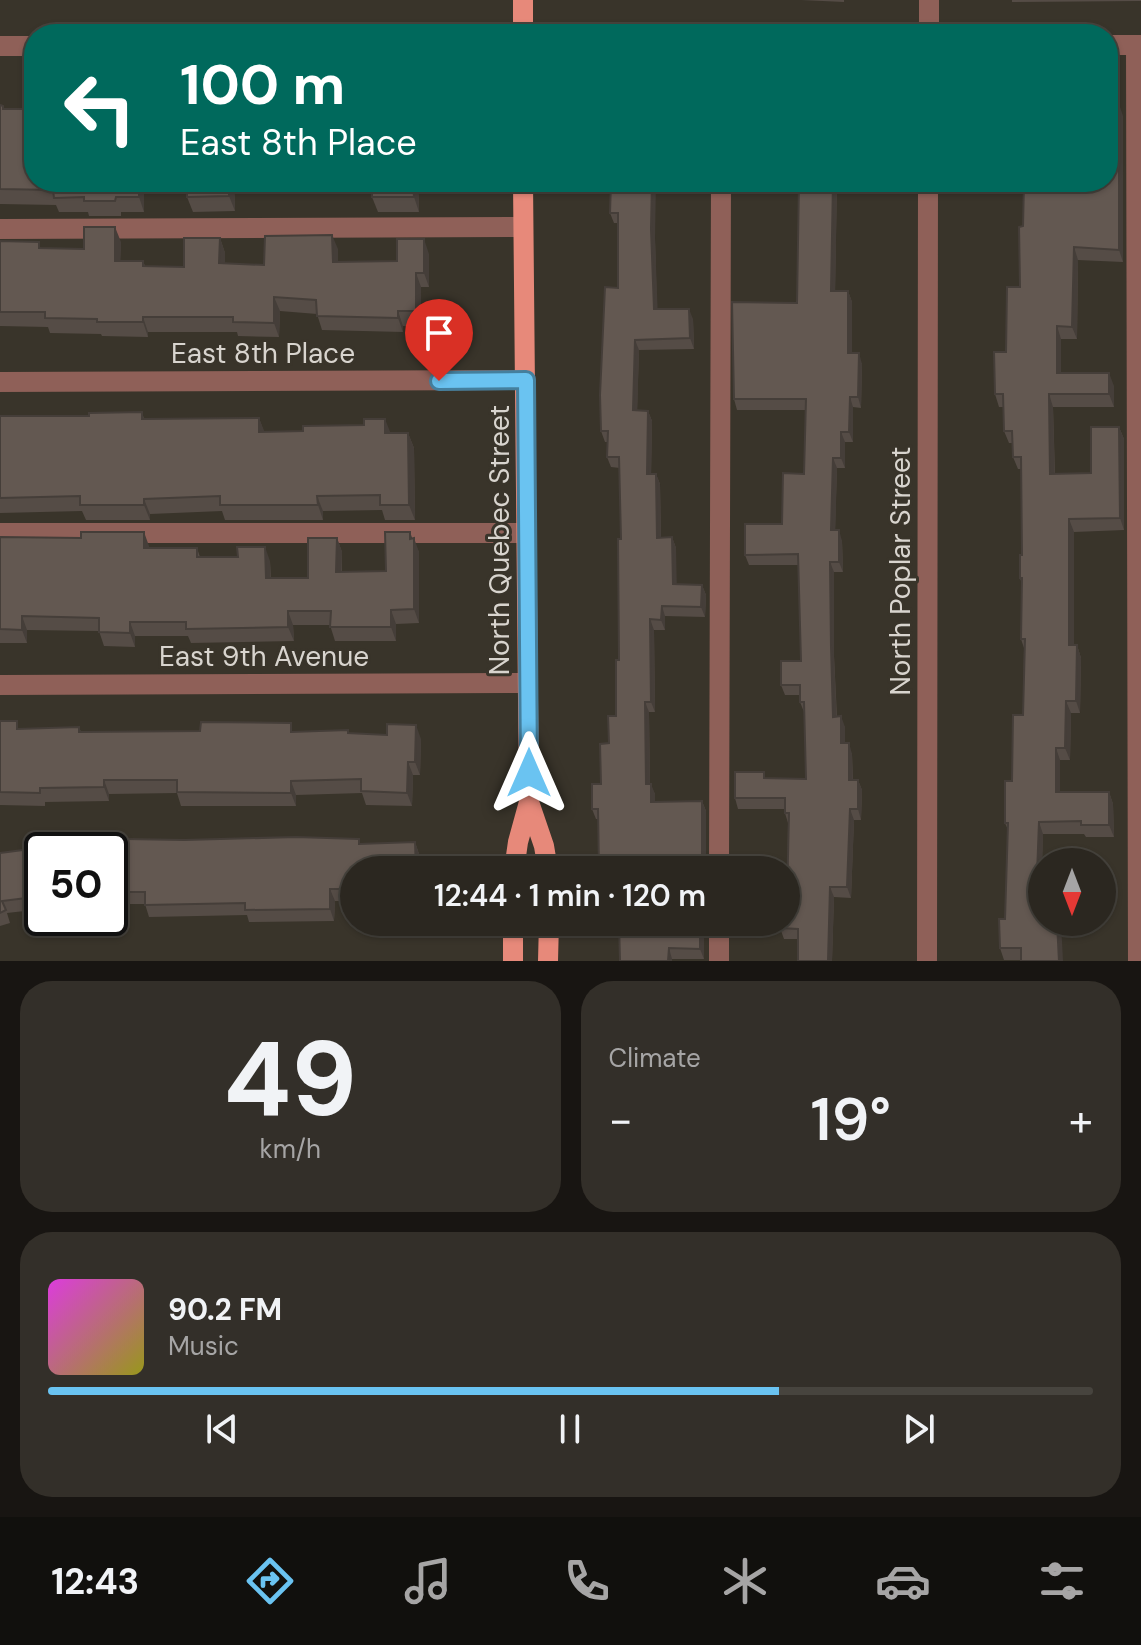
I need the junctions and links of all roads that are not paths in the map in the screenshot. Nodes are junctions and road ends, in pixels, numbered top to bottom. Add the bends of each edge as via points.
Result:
1 (523, 0) edge
2 (929, 0) edge
3 (523, 24) edge
4 (929, 24) edge
5 (1118, 45) edge
6 (1139, 45) edge
7 (0, 46) edge
8 (24, 46) edge
9 (523, 192) edge
10 (721, 192) edge
11 (928, 192) edge
12 (523, 227) junction
13 (0, 229) edge
14 (526, 380) junction
15 (0, 382) edge
16 (0, 533) edge
17 (527, 533) junction
18 (528, 683) junction
19 (0, 685) edge
20 (529, 802) junction
21 (516, 856) edge
22 (546, 856) edge
23 (719, 856) edge
24 (513, 936) edge
25 (549, 936) edge
26 (719, 936) edge
27 (513, 961) edge
28 (548, 961) edge
29 (719, 961) edge
30 (927, 961) edge
31 (1138, 961) edge

1 - 3 main road
2 - 4 street
5 - 6 street
6 - 31 street
7 - 8 street
9 - 12 main road, North Quebec Street
10 - 23 street
11 - 30 street, North Poplar Street
12 - 13 street
12 - 14 main road, North Quebec Street
14 - 15 street, East 8th Place
14 - 17 main road, North Quebec Street
16 - 17 street
17 - 18 main road, North Quebec Street
18 - 19 street, East 9th Avenue
18 - 20 main road, North Quebec Street
20 - 21 main road, North Quebec Street
20 - 22 main road, North Quebec Street
24 - 27 main road
25 - 28 main road
26 - 29 street

